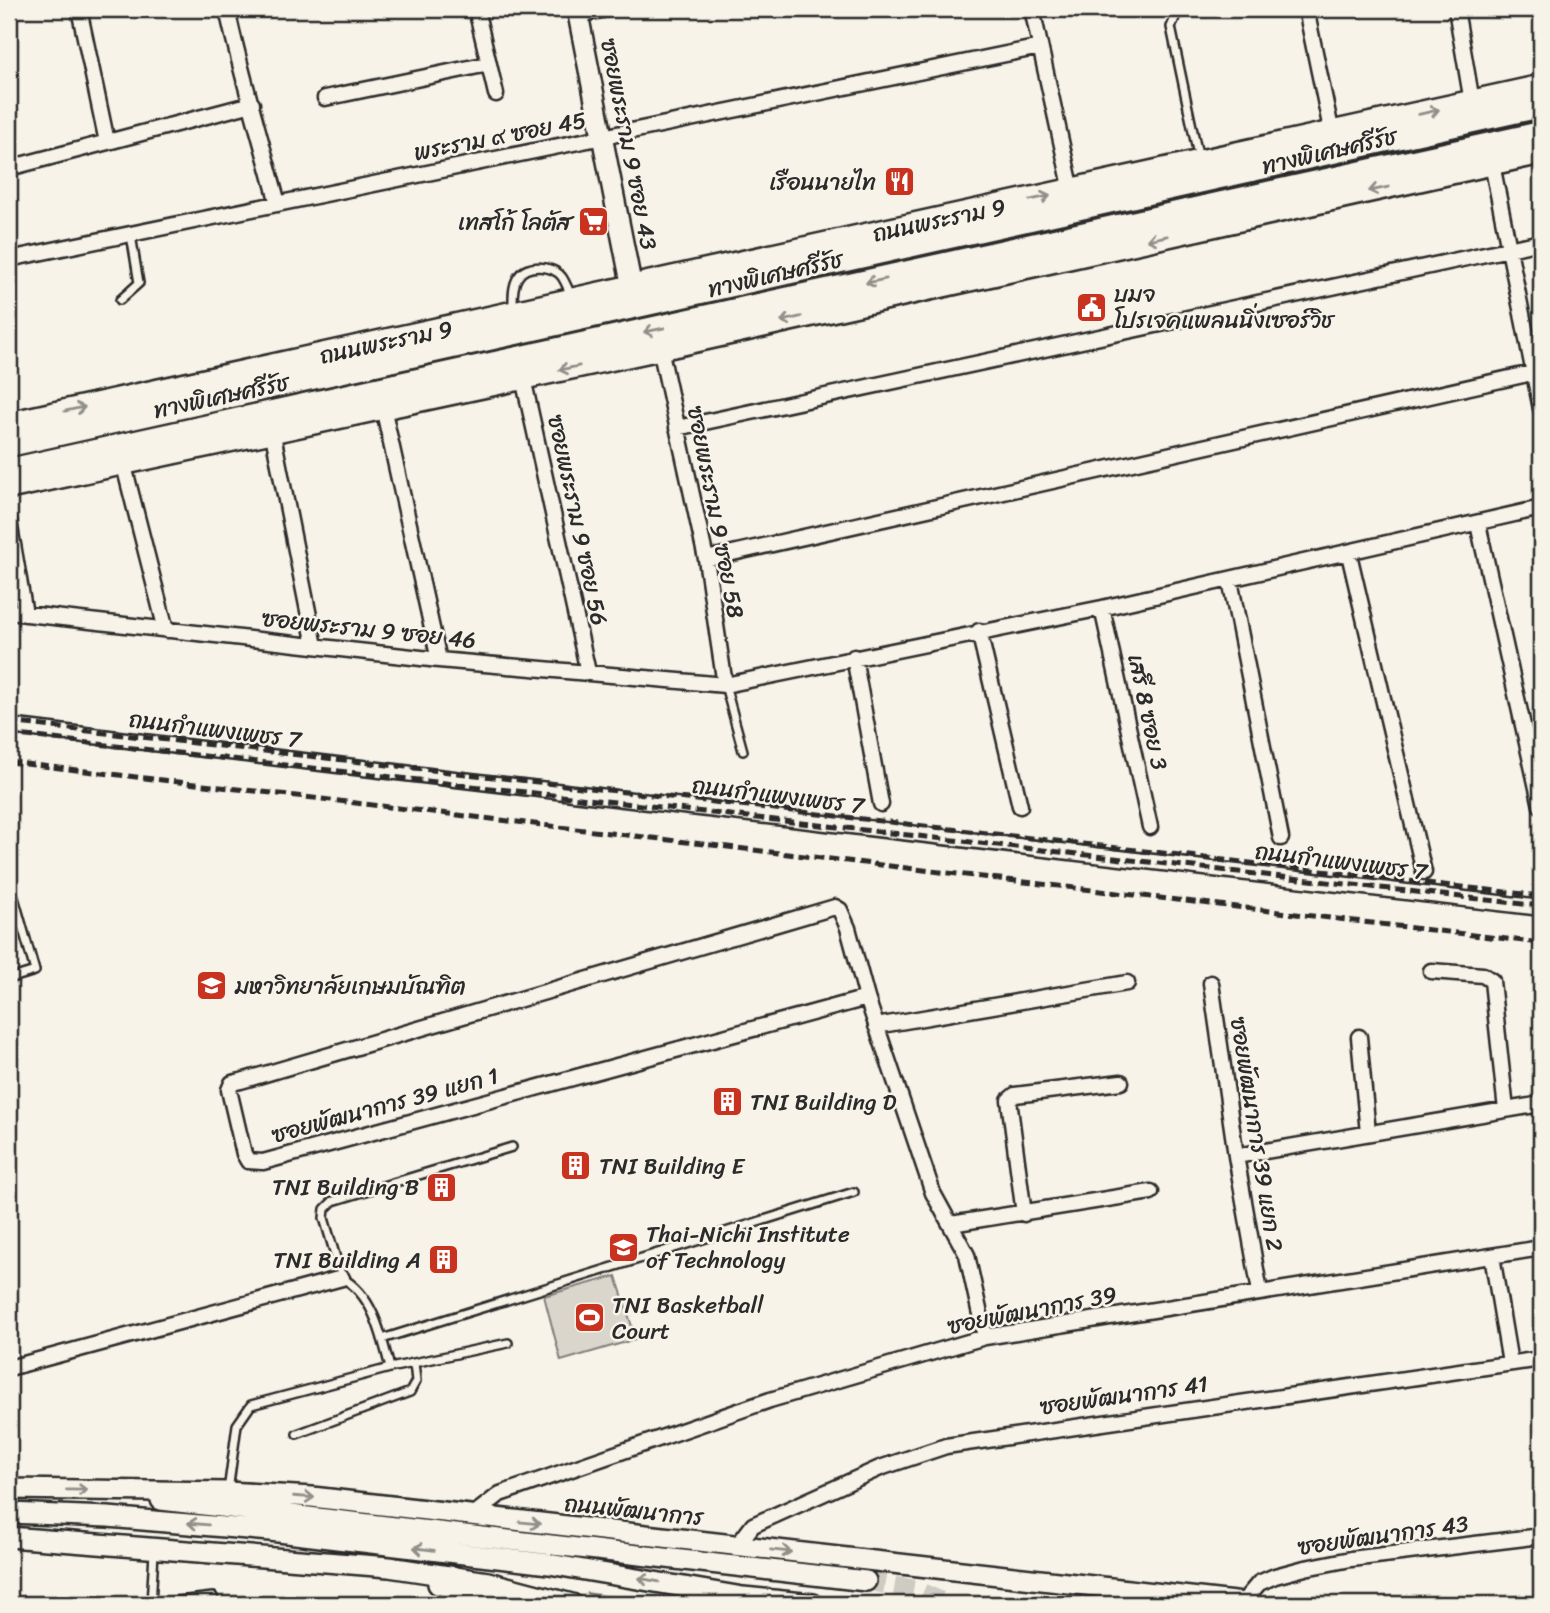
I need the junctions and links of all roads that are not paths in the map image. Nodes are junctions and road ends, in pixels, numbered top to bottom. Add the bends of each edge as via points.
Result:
1 (79, 9) edge
2 (228, 9) edge
3 (476, 9) edge
4 (607, 9) edge
5 (1032, 9) edge
6 (1179, 9) edge
7 (1306, 9) edge
8 (1456, 9) edge
9 (578, 12) edge
10 (1040, 47) junction
11 (488, 64) junction
12 (1541, 87) edge
13 (496, 94) dead end
14 (325, 98) dead end
15 (1472, 102) junction
16 (252, 104) junction
17 (1541, 104) edge
18 (1332, 134) junction
19 (1541, 135) edge
20 (604, 139) junction
21 (107, 142) junction
22 (1541, 152) edge
23 (1199, 163) junction
24 (1492, 164) junction
25 (9, 168) edge
26 (1072, 191) junction
27 (278, 204) junction
28 (131, 235) junction
29 (1541, 242) edge
30 (1508, 249) junction
31 (9, 259) edge
32 (632, 288) junction
33 (120, 300) dead end
34 (574, 301) junction
35 (513, 314) junction
36 (660, 348) junction
37 (1537, 372) edge
38 (523, 378) junction
39 (383, 407) junction
40 (1541, 409) edge
41 (9, 424) edge
42 (677, 428) junction
43 (272, 430) junction
44 (9, 443) edge
45 (123, 462) junction
46 (9, 472) edge
47 (9, 487) edge
48 (1541, 508) edge
49 (9, 521) edge
50 (1478, 524) junction
51 (1349, 554) junction
52 (706, 559) junction
53 (1230, 580) junction
54 (1102, 608) junction
55 (9, 612) edge
56 (26, 614) junction
57 (166, 630) junction
58 (979, 631) junction
59 (315, 646) junction
60 (854, 657) junction
61 (439, 660) junction
62 (588, 672) junction
63 (725, 685) junction
64 (9, 726) edge
65 (743, 751) dead end
66 (881, 804) dead end
67 (1020, 806) dead end
68 (1541, 806) edge
69 (1150, 827) dead end
70 (1282, 838) dead end
71 (1424, 872) dead end
72 (9, 880) edge
73 (1541, 908) edge
74 (1431, 971) dead end
75 (9, 979) edge
76 (1127, 983) dead end
77 (1211, 983) dead end
78 (867, 998) junction
79 (876, 1026) junction
80 (1359, 1037) dead end
81 (1121, 1082) dead end
82 (1541, 1104) edge
83 (1506, 1110) junction
84 (1368, 1133) junction
85 (512, 1147) dead end
86 (1236, 1156) junction
87 (854, 1192) dead end
88 (1151, 1192) dead end
89 (1024, 1213) junction
90 (951, 1224) junction
91 (1541, 1248) edge
92 (1492, 1256) junction
93 (342, 1278) junction
94 (1260, 1292) junction
95 (985, 1337) junction
96 (382, 1339) junction
97 (508, 1343) dead end
98 (1541, 1359) edge
99 (414, 1363) junction
100 (1510, 1363) junction
101 (9, 1368) edge
102 (390, 1368) junction
103 (298, 1434) dead end
104 (9, 1489) edge
105 (114, 1490) junction
106 (228, 1492) junction
107 (9, 1513) edge
108 (472, 1516) junction
109 (1541, 1536) edge
110 (9, 1537) edge
111 (737, 1546) junction
112 (155, 1548) junction
113 (389, 1567) junction
114 (866, 1581) tunnel mouth
115 (1206, 1602) edge
116 (151, 1604) edge
117 (215, 1604) edge
118 (512, 1604) edge
119 (572, 1604) edge
120 (813, 1604) edge
121 (1247, 1604) edge

1 - 21 street
2 - 16 street
3 - 11 street
4 - 9 street
5 - 10 street
6 - 23 lane via 1171,27
7 - 18 street
8 - 15 street
9 - 20 main road, ซอยพระราม 9 ซอย 43
10 - 20 street, พระราม ๙ ซอย 45
10 - 26 street
11 - 13 street
11 - 14 street
12 - 15 main road, ถนนพระราม 9
18 -> 15 main road, ถนนพระราม 9
16 - 21 street
16 - 27 street
17 - 44 highway, ทางพิเศษศรีรัช
18 - 23 main road, ถนนพระราม 9
19 -> 46 highway, ทางพิเศษศรีรัช
20 - 27 street, พระราม ๙ ซอย 45
20 - 32 main road, ซอยพระราม 9 ซอย 43
21 - 25 street
22 - 24 main road
23 - 26 main road, ถนนพระราม 9
24 - 30 street
24 -> 36 main road
32 -> 26 main road, ถนนพระราม 9
27 - 28 street, พระราม ๙ ซอย 45
28 - 31 street, พระราม ๙ ซอย 45
28 - 33 lane via 139,283
29 - 30 street
30 - 37 street
30 - 42 street
32 - 34 main road, ถนนพระราม 9
34 - 35 main road, ถนนพระราม 9
34 - 35 lane via 555,271 530,268 518,275
41 -> 35 main road, ถนนพระราม 9
36 -> 38 main road
36 - 42 street, ซอยพระราม 9 ซอย 58
37 - 40 street
37 - 52 street
38 - 39 main road
38 - 62 street, ซอยพระราม 9 ซอย 56
39 - 43 main road
39 - 61 street
42 - 52 street, ซอยพระราม 9 ซอย 58
43 - 45 main road
43 - 59 street
45 - 47 main road
45 - 57 street
48 - 50 street, ซอยพระราม 9 ซอย 46
49 - 56 street
50 - 51 street, ซอยพระราม 9 ซอย 46
50 - 68 street
51 - 53 street, ซอยพระราม 9 ซอย 46
51 - 71 street
52 - 63 street, ซอยพระราม 9 ซอย 58
53 - 54 street, ซอยพระราม 9 ซอย 46
53 - 70 street
54 - 58 street, ซอยพระราม 9 ซอย 46
54 - 69 street, เสรี 8 ซอย 3
55 - 56 street, ซอยพระราม 9 ซอย 46
56 - 57 street, ซอยพระราม 9 ซอย 46
57 - 59 street, ซอยพระราม 9 ซอย 46
58 - 60 street, ซอยพระราม 9 ซอย 46
58 - 67 street
59 - 61 street, ซอยพระราม 9 ซอย 46
60 - 63 street, ซอยพระราม 9 ซอย 46
60 - 66 street
61 - 62 street, ซอยพระราม 9 ซอย 46
62 - 63 street, ซอยพระราม 9 ซอย 46
63 - 65 lane
64 - 73 street, ถนนกำแพงเพชร 7
72 - 75 lane via 35,971
74 - 83 street via 1483,975 1492,981
76 - 79 street
77 - 86 street, ซอยพัฒนาการ 39 แยก 2
78 - 78 street, ซอยพัฒนาการ 39 แยก 1 via 263,1162 248,1161 244,1154 229,1090 241,1080 830,907 840,910 848,929
78 - 79 street, ซอยพัฒนาการ 39 แยก 1
79 - 90 street, ซอยพัฒนาการ 39 แยก 1 via 933,1193
80 - 84 street
81 - 89 street via 1009,1100
82 - 83 street
83 - 84 street
84 - 86 street
85 - 93 lane via 328,1204 324,1218
86 - 94 street, ซอยพัฒนาการ 39 แยก 2
87 - 96 lane
88 - 89 street
89 - 90 street
90 - 95 street, ซอยพัฒนาการ 39 แยก 1 via 967,1255
91 - 92 street, ซอยพัฒนาการ 39
92 - 94 street, ซอยพัฒนาการ 39
92 - 100 street
93 - 96 lane via 355,1285 366,1300
93 - 101 street
94 - 95 street, ซอยพัฒนาการ 39
95 - 108 street, ซอยพัฒนาการ 39 via 732,1413 500,1494
96 - 102 lane
97 - 99 lane
98 - 100 street, ซอยพัฒนาการ 41
99 - 102 lane
99 - 103 lane via 416,1381 410,1392
100 - 111 street, ซอยพัฒนาการ 41 via 946,1446 880,1468 753,1525
102 - 106 lane via 251,1405 237,1424
104 -> 105 main road, ถนนพัฒนาการ
105 - 106 main road, ถนนพัฒนาการ
105 - 114 main road via 184,1504
106 -> 108 main road, ถนนพัฒนาการ
120 -> 107 main road via 743,1597 549,1564 270,1531
108 -> 111 main road, ถนนพัฒนาการ
109 - 121 street, ซอยพัฒนาการ 43 via 1351,1559 1305,1569 1259,1583
110 - 112 main road
111 -> 115 main road, ถนนพัฒนาการ
112 - 113 main road
112 - 116 lane
113 - 118 main road
113 - 119 main road via 488,1581
115 - 121 main road, ถนนพัฒนาการ
116 - 117 lane via 213,1597

